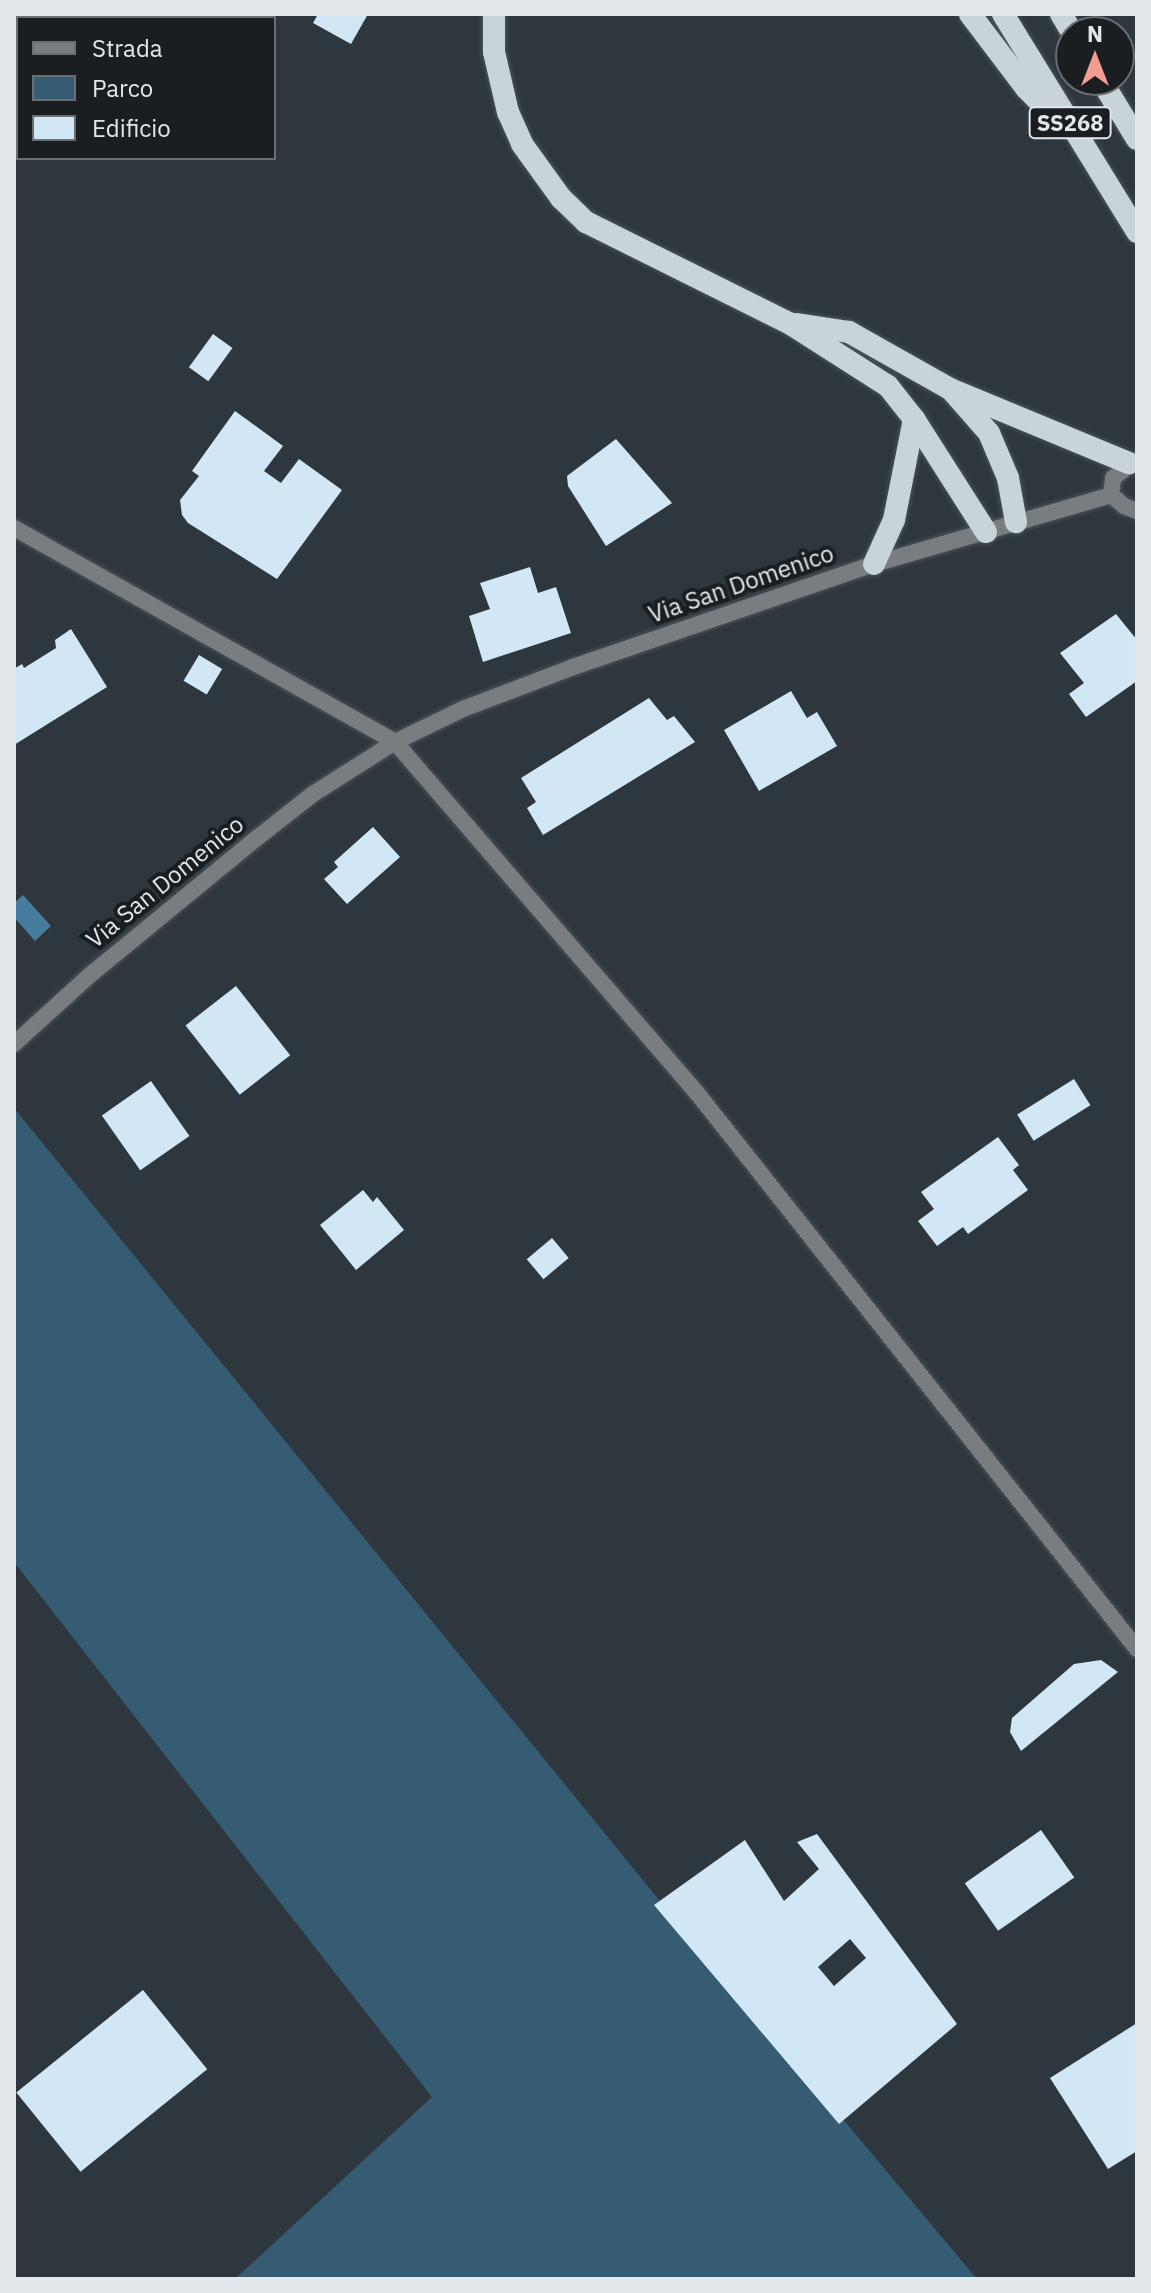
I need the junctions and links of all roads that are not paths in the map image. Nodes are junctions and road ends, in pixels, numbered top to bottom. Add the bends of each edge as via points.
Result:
1 (494, 14) edge
2 (970, 14) edge
3 (1003, 14) edge
4 (1111, 96) edge
5 (1137, 139) edge
6 (1089, 153) junction
7 (1137, 232) edge
8 (789, 323) junction
9 (950, 389) junction
10 (914, 419) junction
11 (1133, 462) edge
12 (1111, 495) junction
13 (1137, 511) edge
14 (1016, 522) junction
15 (14, 528) edge
16 (986, 532) junction
17 (874, 564) junction
18 (395, 742) junction
19 (14, 1044) edge
20 (1137, 1649) edge

1 - 8 highway via 494,52 508,112 522,144 561,198 586,222
2 - 6 highway via 1026,88
3 - 6 highway, SS268
4 - 5 highway, SS268
6 - 7 highway, SS268
8 - 9 highway via 849,332
8 - 10 highway via 888,386
9 - 11 highway
9 - 14 highway via 989,433 1008,478
10 - 16 highway
10 - 17 highway via 894,520
11 - 12 street via 1113,478
12 - 13 street
12 - 14 street, Via San Domenico
14 - 16 street, Via San Domenico
15 - 18 street
16 - 17 street, Via San Domenico
17 - 18 street, Via San Domenico via 573,667 463,709
18 - 19 street, Via San Domenico via 313,794 257,838
18 - 20 street via 697,1093

